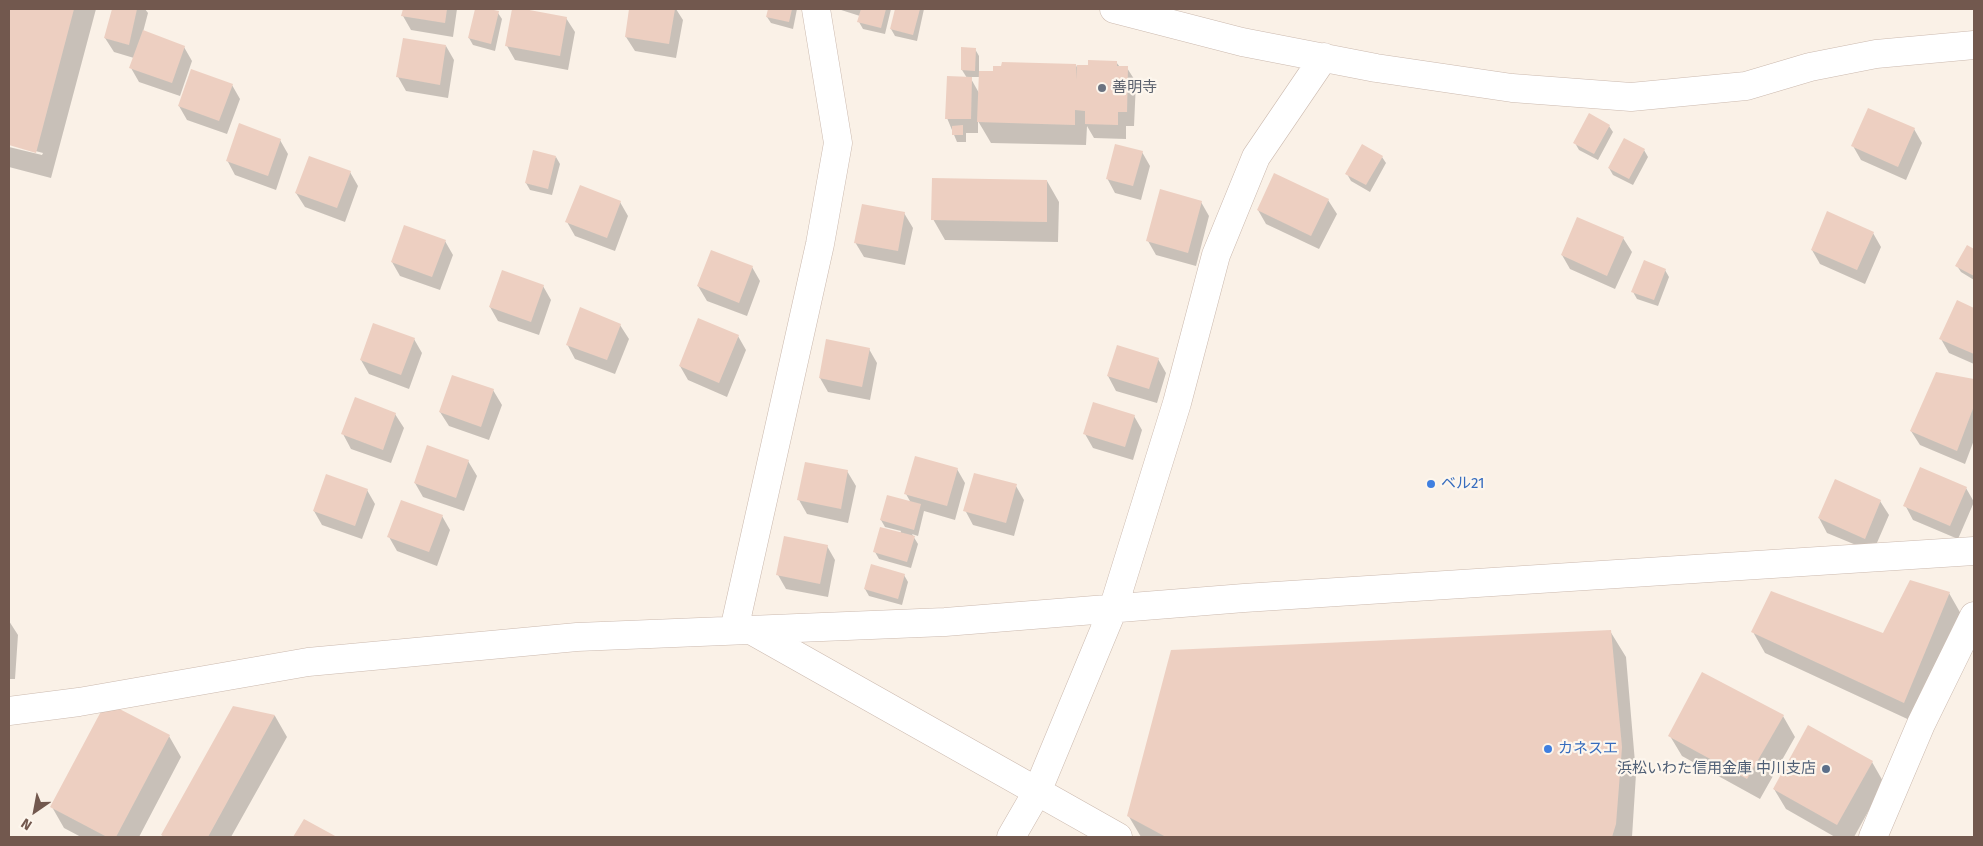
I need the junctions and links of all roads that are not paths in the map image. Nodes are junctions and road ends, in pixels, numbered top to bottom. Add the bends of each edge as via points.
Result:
1 (816, 9) edge
2 (1114, 9) edge
3 (1974, 45) edge
4 (1324, 57) junction
5 (1974, 551) edge
6 (1113, 609) junction
7 (1974, 616) edge
8 (742, 630) junction
9 (9, 711) edge
10 (1037, 792) junction
11 (1011, 837) edge
12 (1118, 837) edge
13 (1873, 837) edge

1 - 8 street via 838,144
2 - 4 street via 1242,42
3 - 4 street via 1876,54 1810,67 1746,86 1631,97 1512,88
4 - 6 street via 1256,157 1216,255 1177,402
5 - 6 street
6 - 8 street via 945,622
6 - 10 street
7 - 13 street
8 - 9 street via 577,637 308,662
8 - 10 street via 924,726
10 - 11 street
10 - 12 street

